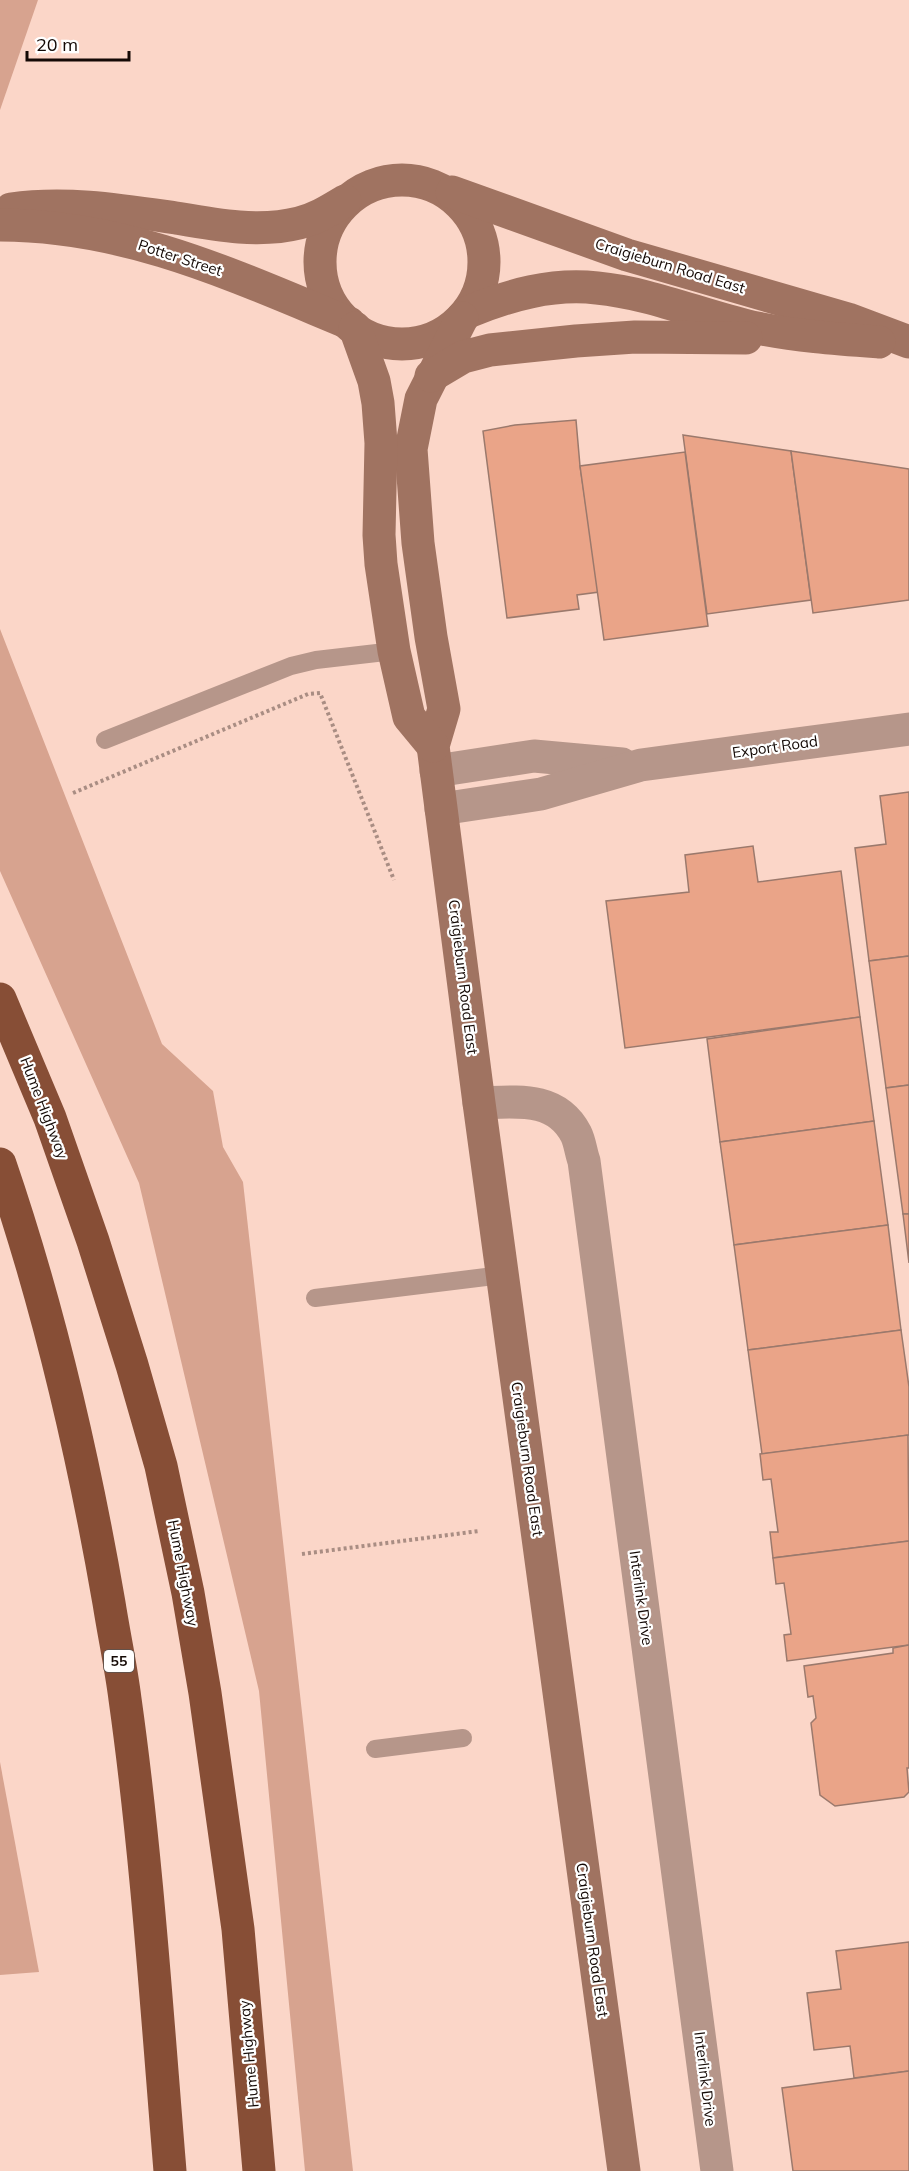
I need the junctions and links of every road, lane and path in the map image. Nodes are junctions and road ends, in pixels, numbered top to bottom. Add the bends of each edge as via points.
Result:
1 (434, 185) junction
2 (356, 194) junction
3 (0, 211) edge
4 (0, 225) edge
5 (465, 315) junction
6 (353, 326) junction
7 (819, 338) junction
8 (909, 343) edge
9 (431, 376) junction
10 (394, 651) junction
11 (909, 729) edge
12 (105, 740) dead end
13 (435, 758) junction
14 (641, 765) junction
15 (73, 793) dead end
16 (441, 809) junction
17 (394, 880) dead end
18 (0, 999) edge
19 (479, 1103) junction
20 (0, 1164) edge
21 (502, 1275) junction
22 (315, 1298) dead end
23 (479, 1531) dead end
24 (302, 1554) dead end
25 (463, 1738) dead end
26 (375, 1749) dead end
27 (170, 2171) edge
28 (259, 2171) edge
29 (624, 2171) edge
30 (717, 2171) edge

1 - 2 main road via 387,181
1 - 5 main road via 458,202 473,220 483,247 479,290
1 - 8 main road, Craigieburn Road East via 627,255 848,319
2 - 3 main road, Potter Street via 323,214 267,228 89,207 40,206
2 - 6 main road via 332,219 324,238 321,262 329,298
4 - 6 main road, Potter Street via 78,232 144,245 208,265
5 - 6 main road via 437,337 413,343 375,339
5 - 7 main road, Craigieburn Road East via 493,302 545,289 598,288 752,327
5 - 9 main road, Craigieburn Road East
6 - 10 main road via 378,403 379,535
7 - 8 main road, Craigieburn Road East
7 - 9 main road via 635,337 545,343 470,354
9 - 13 main road, Craigieburn Road East via 417,411 411,458 418,543 444,709
10 - 12 lane via 291,666
10 - 13 main road via 409,717
11 - 14 street, Export Road
13 - 14 street, Export Road via 534,756
13 - 16 main road, Craigieburn Road East
14 - 16 street, Export Road via 541,794
15 - 17 path via 297,698 320,693
16 - 19 main road, Craigieburn Road East
18 - 28 highway, Hume Highway via 74,1185 160,1466 206,1693 238,1929
19 - 21 main road, Craigieburn Road East
19 - 30 street, Interlink Drive via 532,1101 560,1113 576,1134 584,1161
20 - 27 highway, 55 via 29,1251 85,1470 125,1698 151,1930
21 - 22 lane
21 - 29 main road, Craigieburn Road East
23 - 24 path
25 - 26 lane

